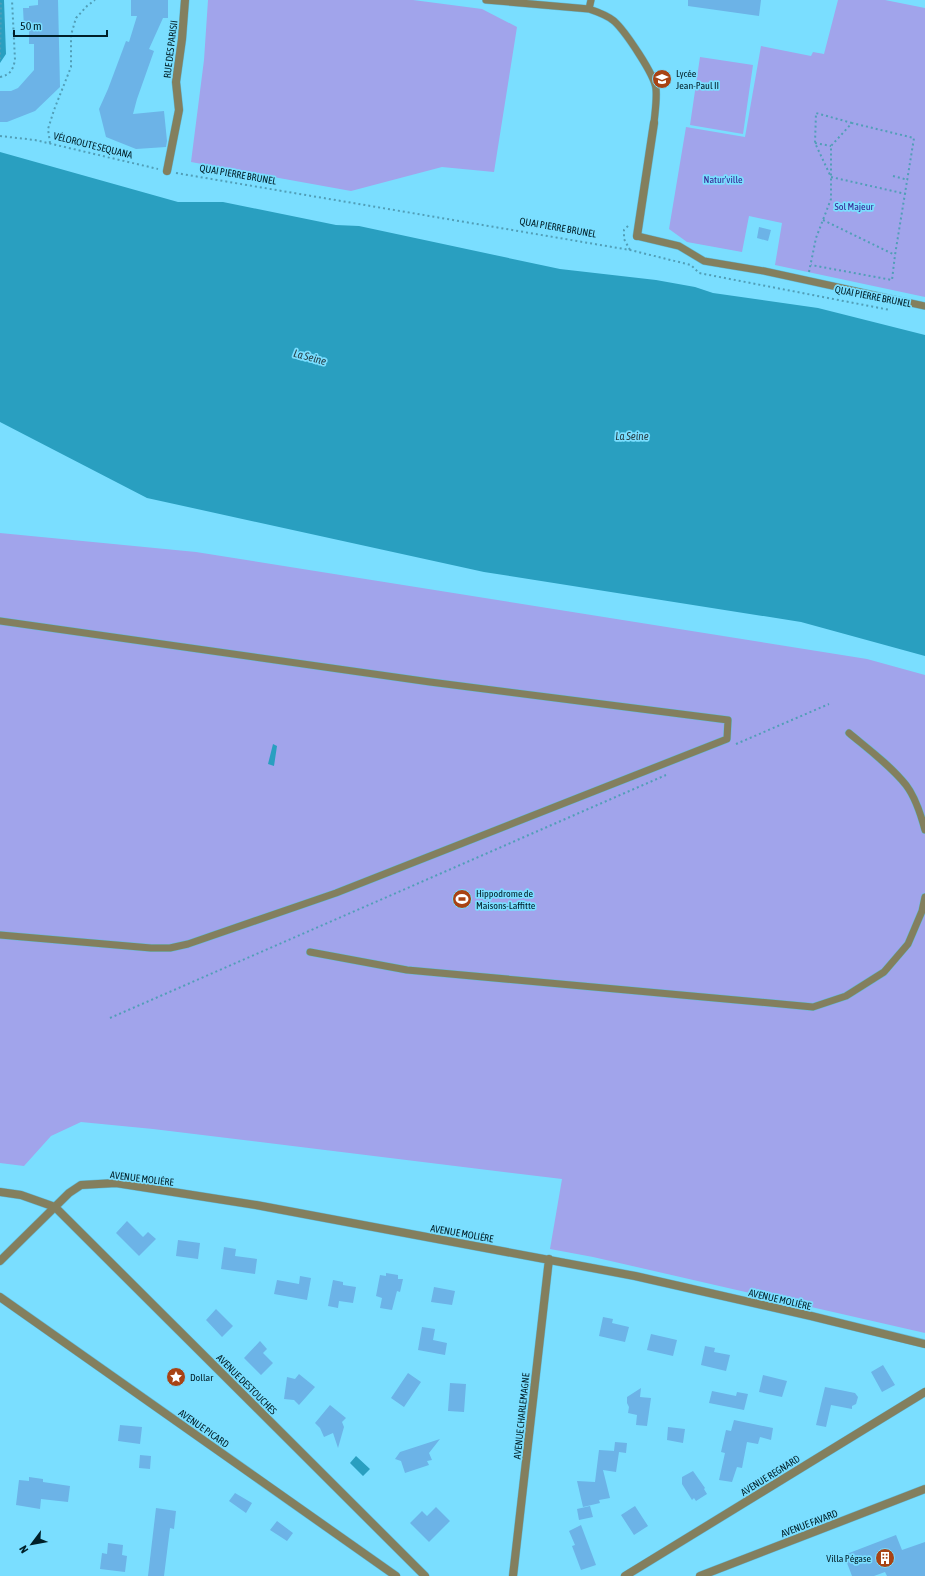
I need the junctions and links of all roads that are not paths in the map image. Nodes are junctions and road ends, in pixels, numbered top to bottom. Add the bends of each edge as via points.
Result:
1 (185, 0) edge
2 (486, 0) edge
3 (591, 0) edge
4 (589, 9) junction
5 (654, 123) joint
6 (167, 171) road end
7 (637, 236) joint
8 (925, 306) edge
9 (0, 621) edge
10 (849, 733) dead end
11 (925, 830) edge
12 (925, 897) edge
13 (0, 935) edge
14 (310, 952) dead end
15 (0, 1192) edge
16 (54, 1207) junction
17 (549, 1259) junction
18 (0, 1261) edge
19 (0, 1297) edge
20 (925, 1344) edge
21 (925, 1392) edge
22 (925, 1490) edge
23 (396, 1576) edge
24 (425, 1576) edge
25 (513, 1576) edge
26 (625, 1576) edge
27 (700, 1576) edge

1 - 6 street, RUE DES PARISII via 176,82 179,110
2 - 4 lane
3 - 4 lane
4 - 5 lane via 603,14 614,22 627,36 649,72 656,88
5 - 7 street
7 - 8 lane, QUAI PIERRE BRUNEL via 679,246 704,260
9 - 13 lane via 430,682 728,720 727,739 336,893 188,944 170,948 151,948
10 - 11 lane via 886,763 907,786 920,812
12 - 14 lane via 908,944 884,972 846,996 813,1008 408,970
15 - 16 street via 21,1195
16 - 17 street, AVENUE MOLIÈRE via 81,1185 116,1183 256,1205
16 - 18 street, AVENUE MOLIÈRE
16 - 24 street, AVENUE DESTOUCHES
17 - 20 street, AVENUE MOLIÈRE via 643,1278
17 - 25 street, AVENUE CHARLEMAGNE
19 - 23 street, AVENUE PICARD
21 - 26 street, AVENUE REGNARD
22 - 27 street, AVENUE FAVARD

